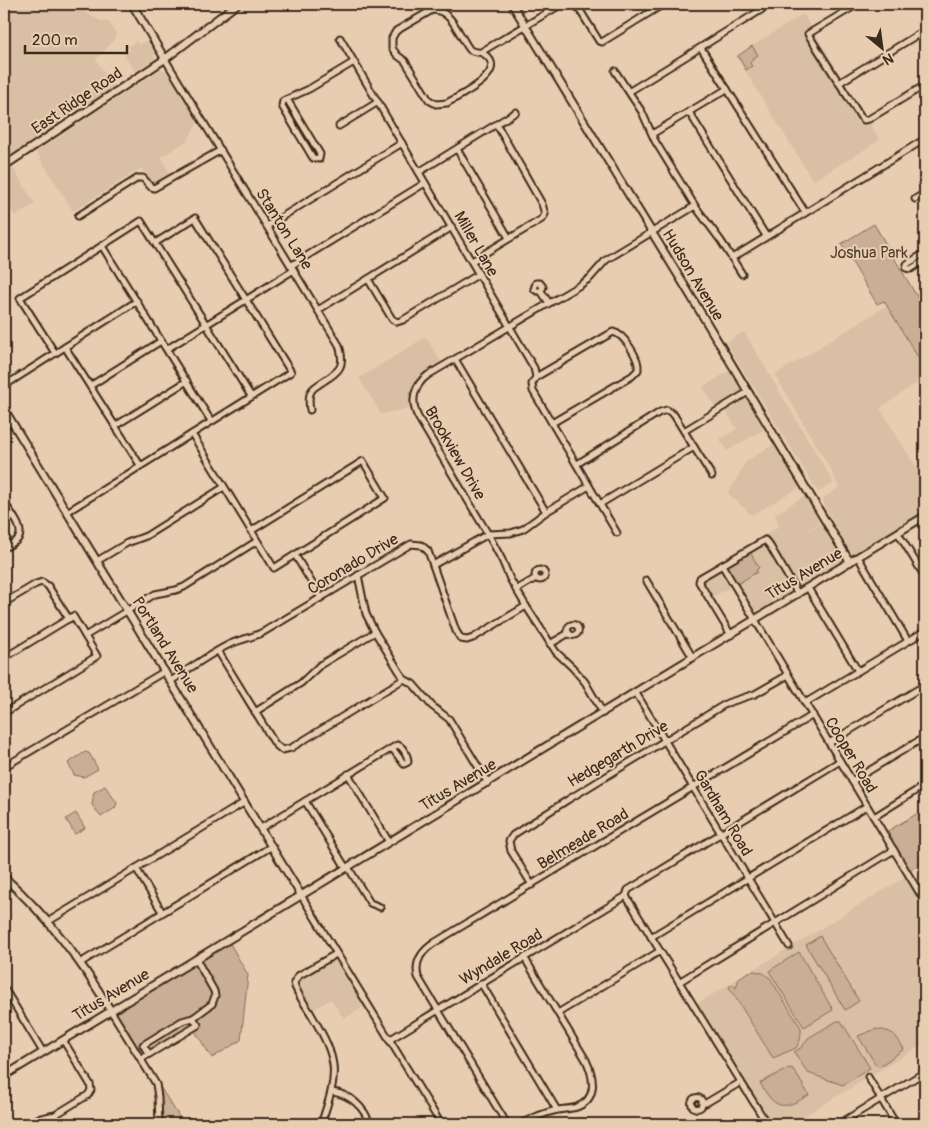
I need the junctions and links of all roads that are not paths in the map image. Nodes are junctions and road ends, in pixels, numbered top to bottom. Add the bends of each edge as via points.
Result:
1 (132, 4) edge
2 (237, 4) edge
3 (512, 4) edge
4 (562, 4) edge
5 (576, 4) edge
6 (662, 4) edge
7 (768, 4) edge
8 (858, 4) edge
9 (525, 26) junction
10 (925, 30) edge
11 (340, 38) dead end
12 (700, 48) junction
13 (481, 52) junction
14 (165, 59) junction
15 (354, 62) junction
16 (615, 71) dead end
17 (839, 83) junction
18 (925, 85) edge
19 (727, 89) junction
20 (630, 91) junction
21 (287, 99) junction
22 (378, 102) junction
23 (516, 112) dead end
24 (689, 112) junction
25 (496, 124) junction
26 (339, 126) dead end
27 (652, 134) junction
28 (925, 139) edge
29 (402, 143) junction
30 (457, 149) junction
31 (221, 150) junction
32 (4, 166) edge
33 (419, 172) junction
34 (425, 183) junction
35 (925, 193) edge
36 (915, 199) dead end
37 (695, 206) junction
38 (805, 212) junction
39 (78, 216) dead end
40 (267, 226) junction
41 (452, 227) junction
42 (652, 233) junction
43 (766, 236) junction
44 (509, 238) junction
45 (155, 243) junction
46 (102, 246) junction
47 (925, 253) edge
48 (732, 258) junction
49 (925, 260) edge
50 (472, 261) junction
51 (293, 268) junction
52 (479, 274) junction
53 (742, 274) dead end
54 (368, 279) junction
55 (541, 291) dead end
56 (246, 300) junction
57 (137, 301) junction
58 (549, 303) junction
59 (318, 310) junction
60 (207, 324) junction
61 (510, 326) junction
62 (162, 341) junction
63 (65, 347) junction
64 (167, 349) junction
65 (55, 353) junction
66 (455, 359) junction
67 (536, 377) junction
68 (187, 381) junction
69 (4, 386) edge
70 (90, 386) junction
71 (748, 392) junction
72 (251, 396) junction
73 (4, 409) edge
74 (310, 410) dead end
75 (12, 422) junction
76 (212, 422) junction
77 (552, 423) junction
78 (114, 426) junction
79 (4, 427) edge
80 (684, 431) junction
81 (192, 434) junction
82 (694, 447) junction
83 (577, 464) junction
84 (140, 466) junction
85 (712, 476) dead end
86 (589, 486) junction
87 (224, 487) junction
88 (4, 502) edge
89 (600, 504) junction
90 (67, 512) junction
91 (546, 512) junction
92 (925, 516) edge
93 (251, 531) junction
94 (618, 533) dead end
95 (898, 533) junction
96 (488, 534) junction
97 (257, 541) junction
98 (4, 548) edge
99 (295, 555) junction
100 (858, 558) junction
101 (97, 561) junction
102 (850, 562) junction
103 (433, 565) junction
104 (722, 565) junction
105 (358, 575) junction
106 (925, 577) edge
107 (536, 578) dead end
108 (646, 580) dead end
109 (808, 588) junction
110 (516, 590) junction
111 (798, 594) junction
112 (321, 598) junction
113 (4, 603) edge
114 (526, 606) junction
115 (128, 612) junction
116 (68, 619) junction
117 (755, 620) junction
118 (925, 631) edge
119 (375, 632) junction
120 (569, 633) dead end
121 (731, 635) junction
122 (85, 636) junction
123 (908, 641) junction
124 (550, 644) junction
125 (218, 651) junction
126 (4, 658) edge
127 (694, 658) junction
128 (164, 671) junction
129 (858, 671) junction
130 (788, 675) junction
131 (404, 679) junction
132 (171, 681) junction
133 (925, 685) edge
134 (636, 693) junction
135 (805, 703) junction
136 (256, 712) junction
137 (4, 713) edge
138 (603, 713) junction
139 (812, 715) junction
140 (925, 737) edge
141 (665, 741) junction
142 (829, 743) junction
143 (392, 748) dead end
144 (840, 760) junction
145 (4, 768) edge
146 (348, 774) junction
147 (852, 781) junction
148 (488, 782) junction
149 (925, 786) edge
150 (693, 787) junction
151 (305, 801) junction
152 (245, 802) junction
153 (867, 806) junction
154 (874, 817) junction
155 (261, 828) junction
156 (720, 833) junction
157 (389, 842) junction
158 (272, 846) junction
159 (894, 850) junction
160 (136, 868) junction
161 (347, 868) junction
162 (4, 877) edge
163 (747, 878) junction
164 (532, 885) junction
165 (925, 886) edge
166 (918, 890) junction
167 (302, 895) junction
168 (626, 896) junction
169 (925, 902) edge
170 (380, 907) dead end
171 (162, 912) junction
172 (49, 921) junction
173 (775, 923) junction
174 (651, 937) junction
175 (789, 946) dead end
176 (660, 951) junction
177 (336, 954) junction
178 (524, 957) junction
179 (196, 959) junction
180 (80, 962) junction
181 (679, 982) junction
182 (481, 983) junction
183 (4, 988) edge
184 (438, 1009) junction
185 (111, 1011) junction
186 (558, 1013) junction
187 (193, 1018) junction
188 (62, 1040) junction
189 (389, 1040) junction
190 (43, 1052) junction
191 (149, 1054) junction
192 (141, 1059) junction
193 (925, 1072) edge
194 (5, 1073) edge
195 (868, 1077) dead end
196 (741, 1082) junction
197 (332, 1092) junction
198 (881, 1099) junction
199 (702, 1103) dead end
200 (557, 1110) junction
201 (27, 1124) edge
202 (159, 1124) edge
203 (321, 1124) edge
204 (370, 1124) edge
205 (441, 1124) edge
206 (507, 1124) edge
207 (521, 1124) edge
208 (767, 1124) edge
209 (839, 1124) edge
210 (896, 1124) edge

1 - 14 main road
2 - 14 main road, East Ridge Road
3 - 9 main road, Hudson Avenue
4 - 9 street
5 - 6 street via 598,41 602,42
7 - 12 street
8 - 17 street via 808,34
9 - 13 street
9 - 42 main road, Hudson Avenue
10 - 17 street
11 - 15 street, Miller Lane
12 - 19 street
12 - 20 street
13 - 13 street via 470,50 448,15 438,10 427,11 399,29 392,38 395,53 404,61 427,98 436,104 447,103 487,78 491,65
14 - 31 street, Stanton Lane
14 - 32 main road, East Ridge Road
15 - 21 street
15 - 22 street, Miller Lane
16 - 20 street
17 - 18 street via 864,120
19 - 24 street
19 - 38 street
20 - 27 street
21 - 21 street via 282,106 313,158 319,159 320,154
22 - 26 street
22 - 29 street, Miller Lane
23 - 25 street
24 - 27 street
24 - 43 street
25 - 30 street
25 - 44 street via 545,214 540,221
27 - 37 street
28 - 38 street
29 - 33 street, Miller Lane
29 - 40 street
30 - 33 street
30 - 44 street
31 - 39 street via 154,188 143,178 138,178
31 - 40 street, Stanton Lane
33 - 34 street, Miller Lane
34 - 41 street, Miller Lane
34 - 51 street
35 - 36 street
37 - 42 street, Brookview Drive
37 - 48 street
38 - 43 street
40 - 51 street, Stanton Lane
41 - 50 street, Miller Lane
41 - 54 street
42 - 58 street, Brookview Drive via 606,260 587,280
42 - 71 main road, Hudson Avenue
43 - 48 street
44 - 50 street
45 - 46 street via 141,221
45 - 56 street via 195,218
45 - 60 street
46 - 57 street
46 - 65 street via 20,298
47 - 49 street via 907,264 906,268
48 - 53 street
50 - 52 street, Miller Lane
51 - 56 street
51 - 59 street, Stanton Lane
52 - 54 street via 397,322
52 - 61 street, Miller Lane
54 - 59 street
55 - 58 street
56 - 60 street
56 - 72 street via 291,372
57 - 62 street
57 - 63 street
58 - 61 street, Brookview Drive
59 - 74 street, Stanton Lane via 339,345 342,360 336,373 312,390
60 - 64 street
60 - 72 street
61 - 66 street, Brookview Drive
61 - 67 street, Miller Lane
62 - 64 street
62 - 70 street
63 - 65 street
63 - 70 street
64 - 68 street
65 - 69 street
66 - 91 street
66 - 96 street, Brookview Drive via 420,381 414,393 414,408
67 - 77 street, Miller Lane via 532,389
67 - 77 street via 613,332 623,338 639,365 632,376
68 - 76 street
68 - 78 street
70 - 78 street
71 - 80 street
71 - 102 main road, Hudson Avenue
72 - 76 street
73 - 75 main road, Portland Avenue
75 - 79 street
75 - 90 main road, Portland Avenue
76 - 81 street
77 - 83 street, Miller Lane
78 - 84 street
80 - 82 street
80 - 83 street via 673,412 660,412
81 - 84 street
81 - 87 street
82 - 85 street
82 - 89 street
83 - 86 street, Miller Lane
84 - 90 street
86 - 89 street, Miller Lane
86 - 91 street
87 - 93 street
87 - 101 street via 146,536
88 - 98 street via 19,526 20,534
89 - 94 street, Miller Lane
90 - 101 main road, Portland Avenue
91 - 96 street via 517,532
92 - 95 main road, Titus Avenue
93 - 97 street
93 - 99 street via 363,461 385,498
95 - 100 main road, Titus Avenue
95 - 106 street
96 - 103 street
96 - 110 street, Brookview Drive
97 - 99 street via 274,568
97 - 115 street via 184,587 158,593
99 - 112 street
100 - 102 main road, Titus Avenue
100 - 123 street
101 - 115 main road, Portland Avenue
102 - 109 main road, Titus Avenue
103 - 105 street, Coronado Drive via 424,547 411,544
103 - 114 street, Coronado Drive via 461,639 473,638
104 - 111 street via 765,540
104 - 117 street, Cooper Road
104 - 121 street via 699,580
105 - 112 street, Coronado Drive
105 - 119 street via 366,614
107 - 110 street
108 - 127 street
109 - 111 main road, Titus Avenue
109 - 129 street
110 - 114 street, Brookview Drive
111 - 117 main road, Titus Avenue
112 - 125 street, Coronado Drive via 256,636
113 - 116 street via 42,582 48,586
114 - 124 street, Brookview Drive
115 - 122 street
115 - 128 main road, Portland Avenue
116 - 122 street via 73,616
116 - 126 street
117 - 121 main road, Titus Avenue
117 - 130 street, Cooper Road
118 - 123 street
119 - 131 street
119 - 136 street via 317,667 301,684
120 - 124 street
121 - 127 main road, Titus Avenue
122 - 137 street via 97,656
123 - 129 street
124 - 138 street, Brookview Drive via 579,674
125 - 132 street, Coronado Drive
125 - 136 street
127 - 134 main road, Titus Avenue
128 - 132 main road, Portland Avenue
128 - 145 street
129 - 135 street
130 - 135 street, Cooper Road
130 - 141 street, Hedgegarth Drive via 755,694 726,703
131 - 136 street via 285,750 277,747
131 - 148 street via 449,719
132 - 152 main road, Portland Avenue
133 - 142 street
134 - 138 main road, Titus Avenue
134 - 141 street, Gardham Road
135 - 139 street, Cooper Road
138 - 148 main road, Titus Avenue
139 - 142 street, Cooper Road
139 - 150 street, Belmeade Road
140 - 147 street
141 - 150 street, Gardham Road
141 - 164 street, Hedgegarth Drive via 513,835 511,851
142 - 144 street, Cooper Road
143 - 146 street
144 - 147 street, Cooper Road
144 - 156 street
146 - 151 street
146 - 157 street
147 - 153 street, Cooper Road
148 - 157 main road, Titus Avenue
149 - 154 street
150 - 156 street, Gardham Road
150 - 164 street, Belmeade Road
151 - 155 street
151 - 161 street
152 - 155 main road, Portland Avenue
152 - 160 street
153 - 154 street, Cooper Road
153 - 163 street
154 - 159 street, Cooper Road
155 - 158 main road, Portland Avenue
156 - 163 street, Gardham Road
156 - 168 street via 628,890
157 - 161 main road, Titus Avenue
158 - 167 main road, Portland Avenue
158 - 171 street
159 - 166 street, Cooper Road
159 - 173 street
160 - 171 street
160 - 172 street
161 - 167 main road, Titus Avenue
161 - 170 street via 370,903
162 - 172 main road
163 - 173 street, Gardham Road
163 - 174 street
164 - 184 street, Belmeade Road via 422,953 417,974
165 - 166 street
166 - 169 street, Cooper Road
167 - 177 street
167 - 179 main road, Titus Avenue
168 - 174 street
168 - 178 street, Wyndale Road
171 - 180 street
172 - 180 main road
173 - 175 street, Gardham Road
173 - 181 street
174 - 176 street
176 - 181 street
176 - 186 street
177 - 189 street
177 - 197 street via 296,978 294,983 329,1047 334,1065
178 - 182 street, Wyndale Road
178 - 186 street
179 - 185 main road, Titus Avenue
179 - 187 street via 214,991 214,1001
180 - 185 main road
181 - 196 street
182 - 184 street, Wyndale Road
182 - 200 street
183 - 190 street
184 - 189 street, Wyndale Road
184 - 206 street, Belmeade Road
185 - 188 main road, Titus Avenue
185 - 192 street
186 - 200 street via 586,1060 593,1086 583,1104
187 - 191 street via 198,1025
187 - 191 street via 143,1045
188 - 190 main road, Titus Avenue
188 - 201 street via 91,1090 62,1111
189 - 205 street
190 - 194 main road, Titus Avenue
191 - 192 street
192 - 202 street via 157,1087
193 - 198 street
195 - 198 street
196 - 199 street
196 - 208 street
197 - 203 street
197 - 204 street via 354,1101
198 - 209 street
198 - 210 street
200 - 207 street

